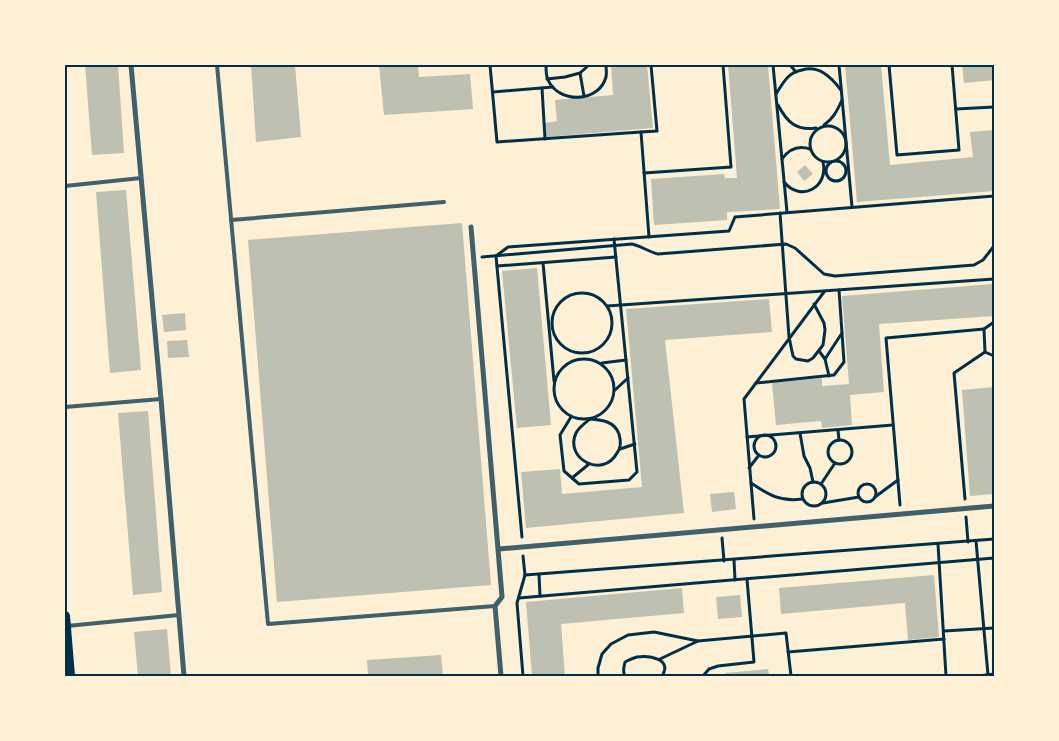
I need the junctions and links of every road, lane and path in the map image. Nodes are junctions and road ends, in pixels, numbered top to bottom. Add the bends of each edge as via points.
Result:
1 (131, 65) edge
2 (217, 65) edge
3 (490, 65) edge
4 (546, 65) edge
5 (589, 65) edge
6 (606, 65) edge
7 (651, 65) edge
8 (724, 65) edge
9 (773, 65) edge
10 (790, 65) edge
11 (818, 65) edge
12 (839, 65) edge
13 (889, 65) edge
14 (952, 65) edge
15 (816, 69) junction
16 (796, 72) junction
17 (580, 73) junction
18 (547, 79) junction
19 (553, 87) junction
20 (542, 88) junction
21 (841, 90) junction
22 (493, 92) junction
23 (776, 94) junction
24 (584, 96) junction
25 (842, 100) junction
26 (777, 103) junction
27 (994, 106) edge
28 (956, 109) junction
29 (821, 126) junction
30 (641, 132) junction
31 (545, 139) junction
32 (846, 140) junction
33 (810, 149) junction
34 (782, 160) junction
35 (823, 162) junction
36 (833, 162) junction
37 (644, 173) junction
38 (141, 178) junction
39 (784, 182) junction
40 (65, 186) edge
41 (994, 196) edge
42 (444, 202) dead end
43 (852, 207) junction
44 (787, 212) junction
45 (780, 213) junction
46 (231, 220) junction
47 (471, 227) dead end
48 (649, 237) junction
49 (614, 239) junction
50 (782, 244) junction
51 (615, 246) junction
52 (994, 246) edge
53 (496, 256) junction
54 (616, 257) junction
55 (474, 258) junction
56 (543, 263) junction
57 (497, 266) junction
58 (994, 279) edge
59 (839, 290) junction
60 (824, 291) junction
61 (786, 294) junction
62 (814, 304) junction
63 (607, 306) junction
64 (621, 306) junction
65 (994, 322) edge
66 (550, 325) junction
67 (984, 329) junction
68 (842, 333) junction
69 (789, 337) junction
70 (819, 351) junction
71 (985, 352) junction
72 (582, 354) junction
73 (994, 356) edge
74 (580, 359) junction
75 (825, 359) junction
76 (626, 360) junction
77 (601, 364) junction
78 (829, 376) junction
79 (628, 378) junction
80 (756, 383) junction
81 (554, 384) junction
82 (615, 390) junction
83 (161, 399) junction
84 (65, 407) edge
85 (571, 417) junction
86 (590, 419) junction
87 (893, 425) junction
88 (838, 430) junction
89 (800, 433) junction
90 (764, 436) junction
91 (747, 437) junction
92 (839, 440) junction
93 (635, 444) junction
94 (620, 449) junction
95 (759, 455) junction
96 (834, 463) junction
97 (589, 464) junction
98 (750, 468) junction
99 (572, 478) junction
100 (898, 480) junction
101 (813, 482) junction
102 (751, 483) junction
103 (821, 484) junction
104 (859, 497) junction
105 (875, 497) junction
106 (802, 499) junction
107 (823, 503) junction
108 (994, 506) edge
109 (900, 508) dead end
110 (965, 509) junction
111 (754, 520) dead end
112 (994, 539) edge
113 (976, 541) junction
114 (968, 542) junction
115 (938, 544) junction
116 (522, 547) junction
117 (498, 549) junction
118 (994, 558) edge
119 (734, 560) junction
120 (978, 560) junction
121 (939, 563) junction
122 (525, 575) junction
123 (539, 575) junction
124 (747, 579) junction
125 (735, 580) junction
126 (540, 596) junction
127 (518, 598) junction
128 (495, 606) junction
129 (179, 615) junction
130 (66, 621) edge
131 (994, 628) edge
132 (984, 629) junction
133 (944, 632) junction
134 (752, 635) junction
135 (944, 639) junction
136 (698, 641) junction
137 (788, 652) junction
138 (660, 659) junction
139 (994, 674) edge
140 (988, 675) edge
141 (70, 676) edge
142 (184, 676) edge
143 (501, 676) edge
144 (522, 676) edge
145 (598, 676) edge
146 (625, 676) edge
147 (662, 676) edge
148 (703, 676) edge
149 (791, 676) edge
150 (946, 676) edge
151 (978, 676) edge

1 - 38 street
2 - 46 lane
3 - 22 path
4 - 18 path
5 - 17 path
6 - 24 path via 603,84 597,91
7 - 30 path via 657,131
8 - 37 path via 731,167
9 - 23 path
10 - 16 path
11 - 15 path
12 - 21 path
13 - 28 path via 897,155 959,150
14 - 28 path
15 - 16 path
15 - 21 path via 826,73
16 - 23 path via 788,77
17 - 18 path
17 - 24 path
18 - 19 path
19 - 20 path
19 - 24 path via 565,96
20 - 22 path
20 - 31 path
21 - 25 path
22 - 31 path via 497,142
23 - 26 path
25 - 29 path via 832,120
25 - 32 path
26 - 29 path via 788,121 796,126 815,129
26 - 34 path
27 - 28 path
29 - 32 path via 834,127
29 - 33 path via 812,134
30 - 31 path
30 - 37 path
32 - 36 path via 844,152
32 - 43 path
33 - 34 path via 798,147
33 - 35 path
34 - 39 path
35 - 36 path
35 - 39 path via 821,182 809,191 794,190
36 - 36 path via 844,165 846,172 840,180 827,175 826,168
37 - 48 path
38 - 40 lane
38 - 83 street
39 - 44 path
41 - 43 path
42 - 46 lane
43 - 44 path
44 - 45 path
45 - 48 path via 735,217 729,231
45 - 50 path
46 - 128 lane via 268,624
47 - 55 street
48 - 49 path
49 - 51 path
49 - 53 path via 508,247
50 - 51 path via 658,254 638,245
50 - 52 path via 795,248 824,274 836,276 974,265
50 - 61 path
51 - 53 path
51 - 54 path
53 - 55 path
53 - 57 path
54 - 56 path
54 - 64 path
55 - 117 street
56 - 57 path
56 - 66 path
57 - 116 path
58 - 59 path
59 - 60 path
59 - 68 path
60 - 61 path
60 - 62 path
61 - 64 path
61 - 69 path
62 - 69 path
62 - 70 path via 825,330
63 - 64 path
63 - 66 path via 586,293 570,295 556,307
63 - 72 path via 612,324 606,342
64 - 76 path
65 - 67 path
66 - 72 path via 557,342 572,353
66 - 81 path
67 - 71 path
67 - 87 path via 886,338
68 - 75 path
68 - 78 path via 844,362 834,375
69 - 70 path via 796,359 808,361
69 - 80 path
70 - 75 path
71 - 73 path
71 - 110 path via 954,373
72 - 74 path
74 - 77 path via 591,359
74 - 81 path via 563,367
75 - 78 path
76 - 77 path
76 - 79 path
77 - 82 path via 609,371
78 - 80 path
79 - 82 path
79 - 93 path
80 - 91 path via 744,399
81 - 85 path via 557,403
82 - 86 path via 607,410
83 - 84 lane
83 - 129 street
85 - 86 path
85 - 99 path via 560,435 564,471
86 - 94 path via 609,422 615,427
86 - 97 path via 576,432 574,440 577,454
87 - 88 path
87 - 100 path
88 - 89 path
88 - 92 path
89 - 90 path
89 - 101 path
90 - 91 path
90 - 95 path via 755,442
90 - 95 path via 774,439 776,449 769,456
91 - 98 path
92 - 96 path via 828,450
92 - 96 path via 849,445 851,456 846,462
93 - 94 path
93 - 99 path via 638,472 629,480 579,484
94 - 97 path via 604,465
95 - 98 path
96 - 103 path
97 - 99 path
98 - 102 path
100 - 105 path
100 - 109 path
101 - 103 path
101 - 106 path via 803,488
102 - 106 path via 779,499
102 - 111 path
103 - 107 path via 826,491
104 - 105 path via 867,502
104 - 105 path via 859,488 869,484 875,489
104 - 107 path
106 - 107 path via 812,506
108 - 110 street
110 - 114 path
110 - 116 street
112 - 113 path
113 - 114 path
113 - 120 path
114 - 115 path
115 - 119 path
115 - 121 path
116 - 117 street
116 - 122 path
117 - 128 street via 502,597
118 - 120 path
119 - 123 path
119 - 125 path
120 - 121 path
120 - 132 path
121 - 124 path
121 - 133 path
122 - 123 path
122 - 127 path
123 - 126 path
124 - 125 path
124 - 134 path
125 - 126 path
126 - 127 path
127 - 144 path
128 - 143 street
129 - 130 lane
129 - 142 street
130 - 141 main road
131 - 132 path
132 - 133 path
132 - 140 path
133 - 135 path
134 - 136 path
134 - 137 path via 786,633
134 - 148 path via 754,662 718,666
135 - 137 path
135 - 150 path
136 - 138 path
136 - 145 path via 654,632 628,635 611,644 602,654
137 - 149 path
138 - 146 path via 638,656 630,659 623,668
138 - 147 path via 665,672
139 - 140 path
140 - 151 path

